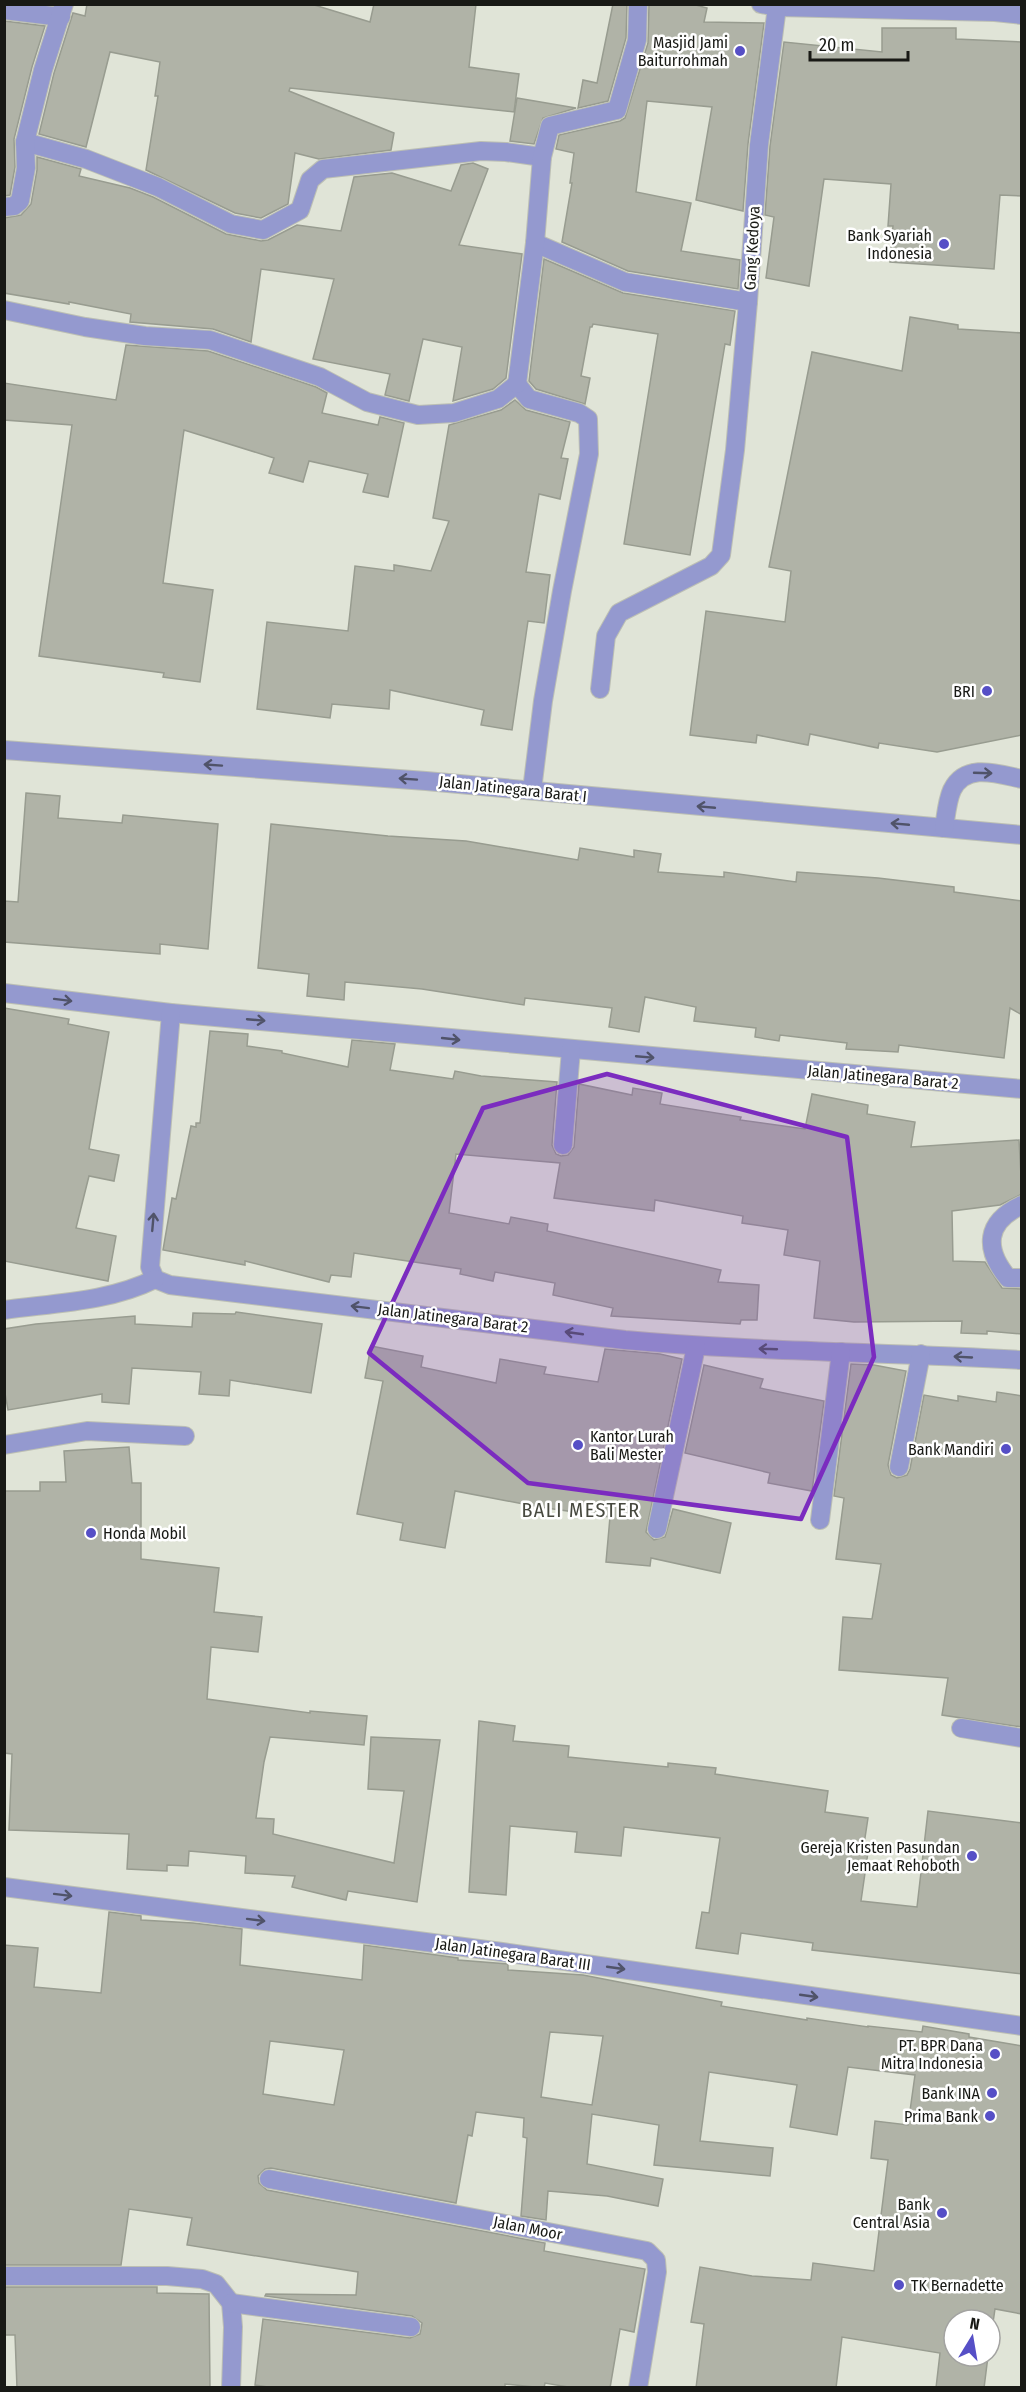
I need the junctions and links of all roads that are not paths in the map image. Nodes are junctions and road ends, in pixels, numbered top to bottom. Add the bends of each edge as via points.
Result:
1 (638, 4) edge
2 (769, 6) edge
3 (4, 10) edge
4 (62, 11) edge
5 (1022, 15) edge
6 (25, 142) junction
7 (542, 157) junction
8 (4, 207) edge
9 (535, 243) junction
10 (748, 303) junction
11 (4, 310) edge
12 (517, 384) junction
13 (600, 688) dead end
14 (4, 750) edge
15 (1022, 779) edge
16 (531, 790) junction
17 (944, 828) junction
18 (1022, 835) edge
19 (4, 993) edge
20 (171, 1013) junction
21 (571, 1050) junction
22 (1022, 1089) edge
23 (563, 1145) dead end
24 (1022, 1205) edge
25 (1022, 1278) edge
26 (155, 1279) junction
27 (4, 1310) edge
28 (696, 1347) junction
29 (841, 1352) junction
30 (921, 1354) junction
31 (1022, 1360) edge
32 (185, 1436) dead end
33 (4, 1444) edge
34 (899, 1467) dead end
35 (820, 1520) dead end
36 (657, 1529) dead end
37 (961, 1728) dead end
38 (1022, 1738) edge
39 (4, 1887) edge
40 (1022, 2026) edge
41 (269, 2179) dead end
42 (4, 2276) edge
43 (231, 2303) junction
44 (411, 2327) dead end
45 (231, 2388) edge
46 (638, 2388) edge

1 - 7 street via 637,40 617,110 550,126
2 - 5 street
2 - 10 street, Gang Kedoya
3 - 4 street
4 - 6 street
6 - 7 street via 86,159 158,187 231,224 263,230 300,210 310,180 323,169 481,151
6 - 8 street via 26,168 20,201
7 - 9 street
9 - 10 street, Gang Kedoya via 625,282
9 - 12 street
10 - 13 street via 721,555 711,566 619,613 606,636
11 - 12 street via 135,335 210,340 320,377 367,402 418,415 454,413 498,399
12 - 16 street via 529,399 579,413 588,419 590,432
16 -> 14 street, Jalan Jatinegara Barat I
17 -> 15 street via 952,790 962,777 981,771
17 -> 16 street, Jalan Jatinegara Barat I
17 - 18 street, Jalan Jatinegara Barat I
19 -> 20 street, Jalan Jatinegara Barat 2
20 -> 21 street, Jalan Jatinegara Barat 2
26 -> 20 street via 150,1267
21 -> 22 street, Jalan Jatinegara Barat 2
21 - 23 street
24 - 25 street via 997,1222 990,1240 997,1264 1008,1278
26 - 27 street via 116,1294
28 -> 26 street, Jalan Jatinegara Barat 2 via 182,1286
29 -> 28 street, Jalan Jatinegara Barat 2
28 - 36 street
29 - 30 street, Jalan Jatinegara Barat 2
29 - 35 street
31 -> 30 street, Jalan Jatinegara Barat 2
30 - 34 street
32 - 33 street via 87,1431
37 - 38 street
39 -> 40 street, Jalan Jatinegara Barat III
41 - 46 street, Jalan Moor via 647,2251 656,2260 657,2272
42 - 43 street via 202,2279 216,2284
43 - 44 street
43 - 45 street

